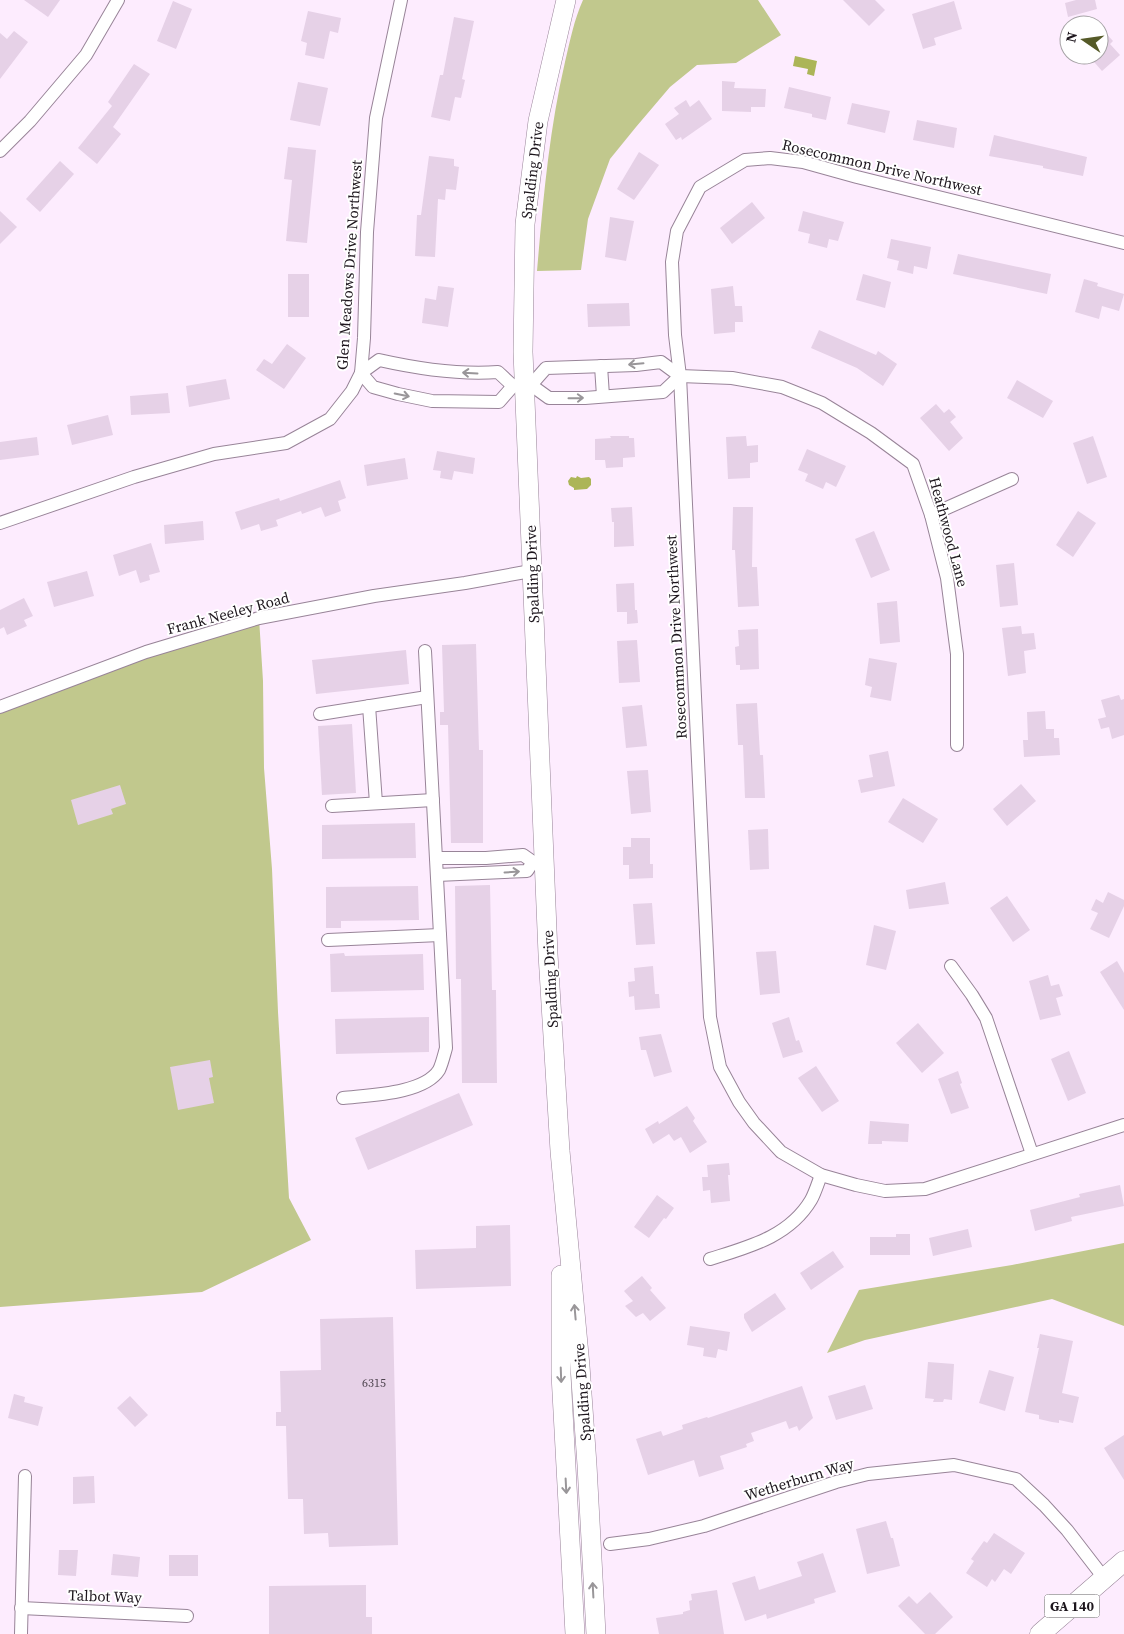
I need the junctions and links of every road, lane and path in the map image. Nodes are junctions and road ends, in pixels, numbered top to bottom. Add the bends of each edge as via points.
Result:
1 (118, 0) edge
2 (401, 0) edge
3 (566, 0) edge
4 (0, 151) edge
5 (1124, 243) edge
6 (601, 366) junction
7 (361, 372) junction
8 (680, 376) junction
9 (523, 385) junction
10 (603, 396) junction
11 (1012, 479) dead end
12 (931, 515) junction
13 (0, 523) edge
14 (531, 571) junction
15 (424, 651) dead end
16 (427, 697) junction
17 (369, 706) junction
18 (0, 707) edge
19 (320, 714) dead end
20 (957, 745) dead end
21 (433, 800) junction
22 (376, 803) junction
23 (332, 806) dead end
24 (436, 858) junction
25 (538, 862) junction
26 (436, 875) junction
27 (440, 935) junction
28 (328, 940) dead end
29 (951, 966) dead end
30 (343, 1098) dead end
31 (1124, 1125) edge
32 (560, 1152) junction
33 (1032, 1154) junction
34 (821, 1175) junction
35 (710, 1259) dead end
36 (25, 1476) dead end
37 (610, 1544) dead end
38 (1124, 1562) edge
39 (1104, 1578) junction
40 (21, 1608) junction
41 (187, 1616) dead end
42 (21, 1634) edge
43 (575, 1634) edge
44 (596, 1634) edge
45 (1040, 1634) edge

1 - 4 street via 86,55
2 - 7 street, Glen Meadows Drive Northwest via 376,118
3 - 9 main road, Spalding Drive via 538,122 525,224
5 - 8 street, Rosecommon Drive Northwest via 803,162 770,158 745,160 700,187 677,231 672,262
8 -> 6 street via 661,362
6 - 9 street via 546,368
6 - 10 street
9 -> 7 street via 498,372 434,371 380,360
7 -> 9 street via 373,388 432,401 499,402
7 - 13 street, Glen Meadows Drive Northwest via 352,391 330,418 286,443 196,459
8 - 10 street via 663,392
8 - 12 street, Heathwood Lane via 729,377 774,385 822,403 913,464
8 - 34 street, Rosecommon Drive Northwest via 710,1017 720,1067 739,1102 781,1152
9 -> 10 street via 549,398
9 - 14 main road, Spalding Drive
11 - 12 street
12 - 20 street, Heathwood Lane via 948,578 957,654
14 - 18 street, Frank Neeley Road via 259,618 146,652
14 - 25 main road, Spalding Drive
15 - 16 street
16 - 17 street
16 - 21 street
17 - 19 street
17 - 22 street
21 - 22 street
21 - 24 street
22 - 23 street
24 - 25 street via 523,855
24 - 26 street
26 -> 25 street via 527,871
25 - 32 main road, Spalding Drive
26 - 27 street
27 - 28 street
27 - 30 street via 446,1048 438,1071 428,1081 407,1090
29 - 33 street via 986,1018
31 - 33 street, Rosecommon Drive Northwest
32 -> 43 main road, Spalding Drive via 561,1374
44 -> 32 main road, Spalding Drive via 582,1386
33 - 34 street, Rosecommon Drive Northwest via 926,1188 885,1191
34 - 35 street via 811,1200 794,1222 770,1239
36 - 40 street
37 - 39 street, Wetherburn Way via 704,1526 868,1474 954,1465 1016,1479 1067,1530
38 - 39 main road, GA 140
39 - 45 main road, GA 140
40 - 41 street, Talbot Way
40 - 42 street

